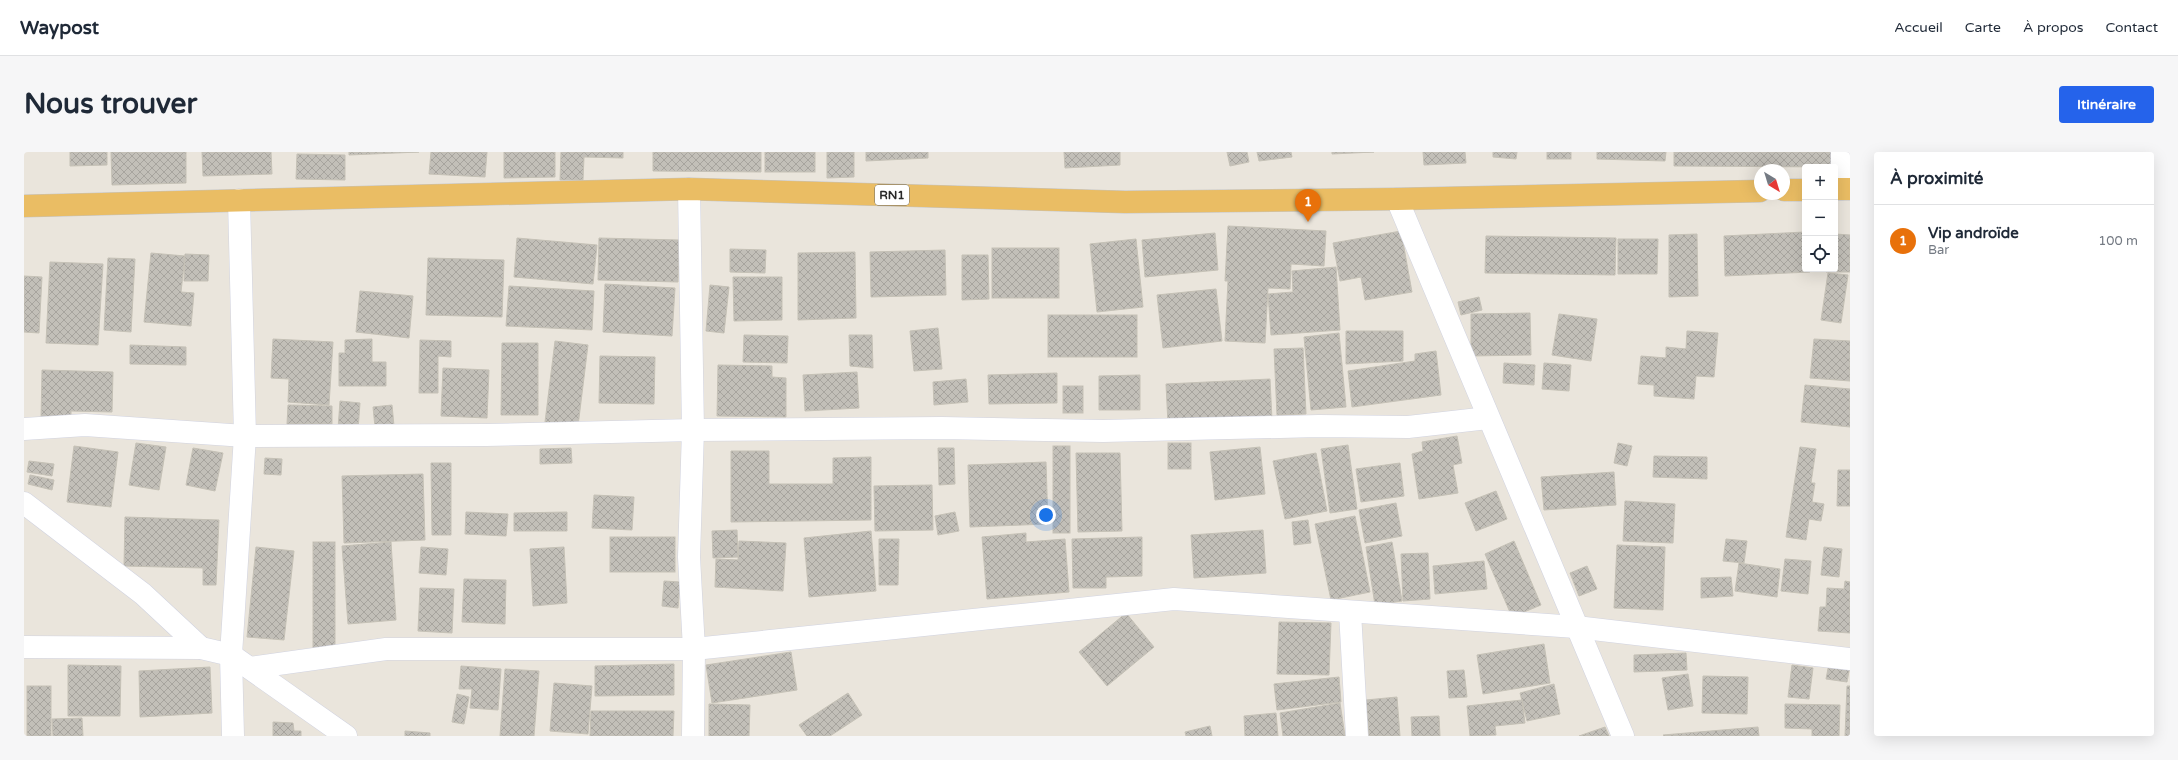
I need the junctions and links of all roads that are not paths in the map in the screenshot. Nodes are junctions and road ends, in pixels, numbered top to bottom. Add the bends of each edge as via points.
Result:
1 (1842, 152) edge
2 (689, 189) junction
3 (1842, 189) edge
4 (1790, 190) edge
5 (1802, 190) edge
6 (1754, 191) edge
7 (1397, 199) junction
8 (239, 200) junction
9 (24, 206) edge
10 (1488, 418) junction
11 (24, 429) edge
12 (693, 430) junction
13 (245, 436) junction
14 (24, 503) edge
15 (1350, 612) junction
16 (1576, 627) junction
17 (24, 647) edge
18 (201, 648) junction
19 (694, 650) junction
20 (231, 655) junction
21 (1850, 659) edge
22 (250, 668) junction
23 (233, 736) edge
24 (346, 736) edge
25 (693, 736) edge
26 (1357, 736) edge
27 (1623, 736) edge

1 - 3 street
2 - 7 highway, RN1 via 1125,202
2 - 8 highway, RN1
2 - 12 street
4 - 5 highway
6 - 7 highway, RN1
7 - 10 street
8 - 9 highway, RN1
8 - 13 street
10 - 12 street via 1408,427 1319,426 1110,431 942,428
10 - 16 street
11 - 13 street via 86,425
12 - 13 street via 486,435
12 - 19 street via 688,557
13 - 20 street
14 - 18 street via 144,594
15 - 16 street
15 - 19 street via 1174,599
15 - 26 street
16 - 21 street
16 - 27 street
17 - 18 street
18 - 20 street
19 - 22 street via 386,649
19 - 25 street
20 - 22 street
20 - 23 street
22 - 24 street

